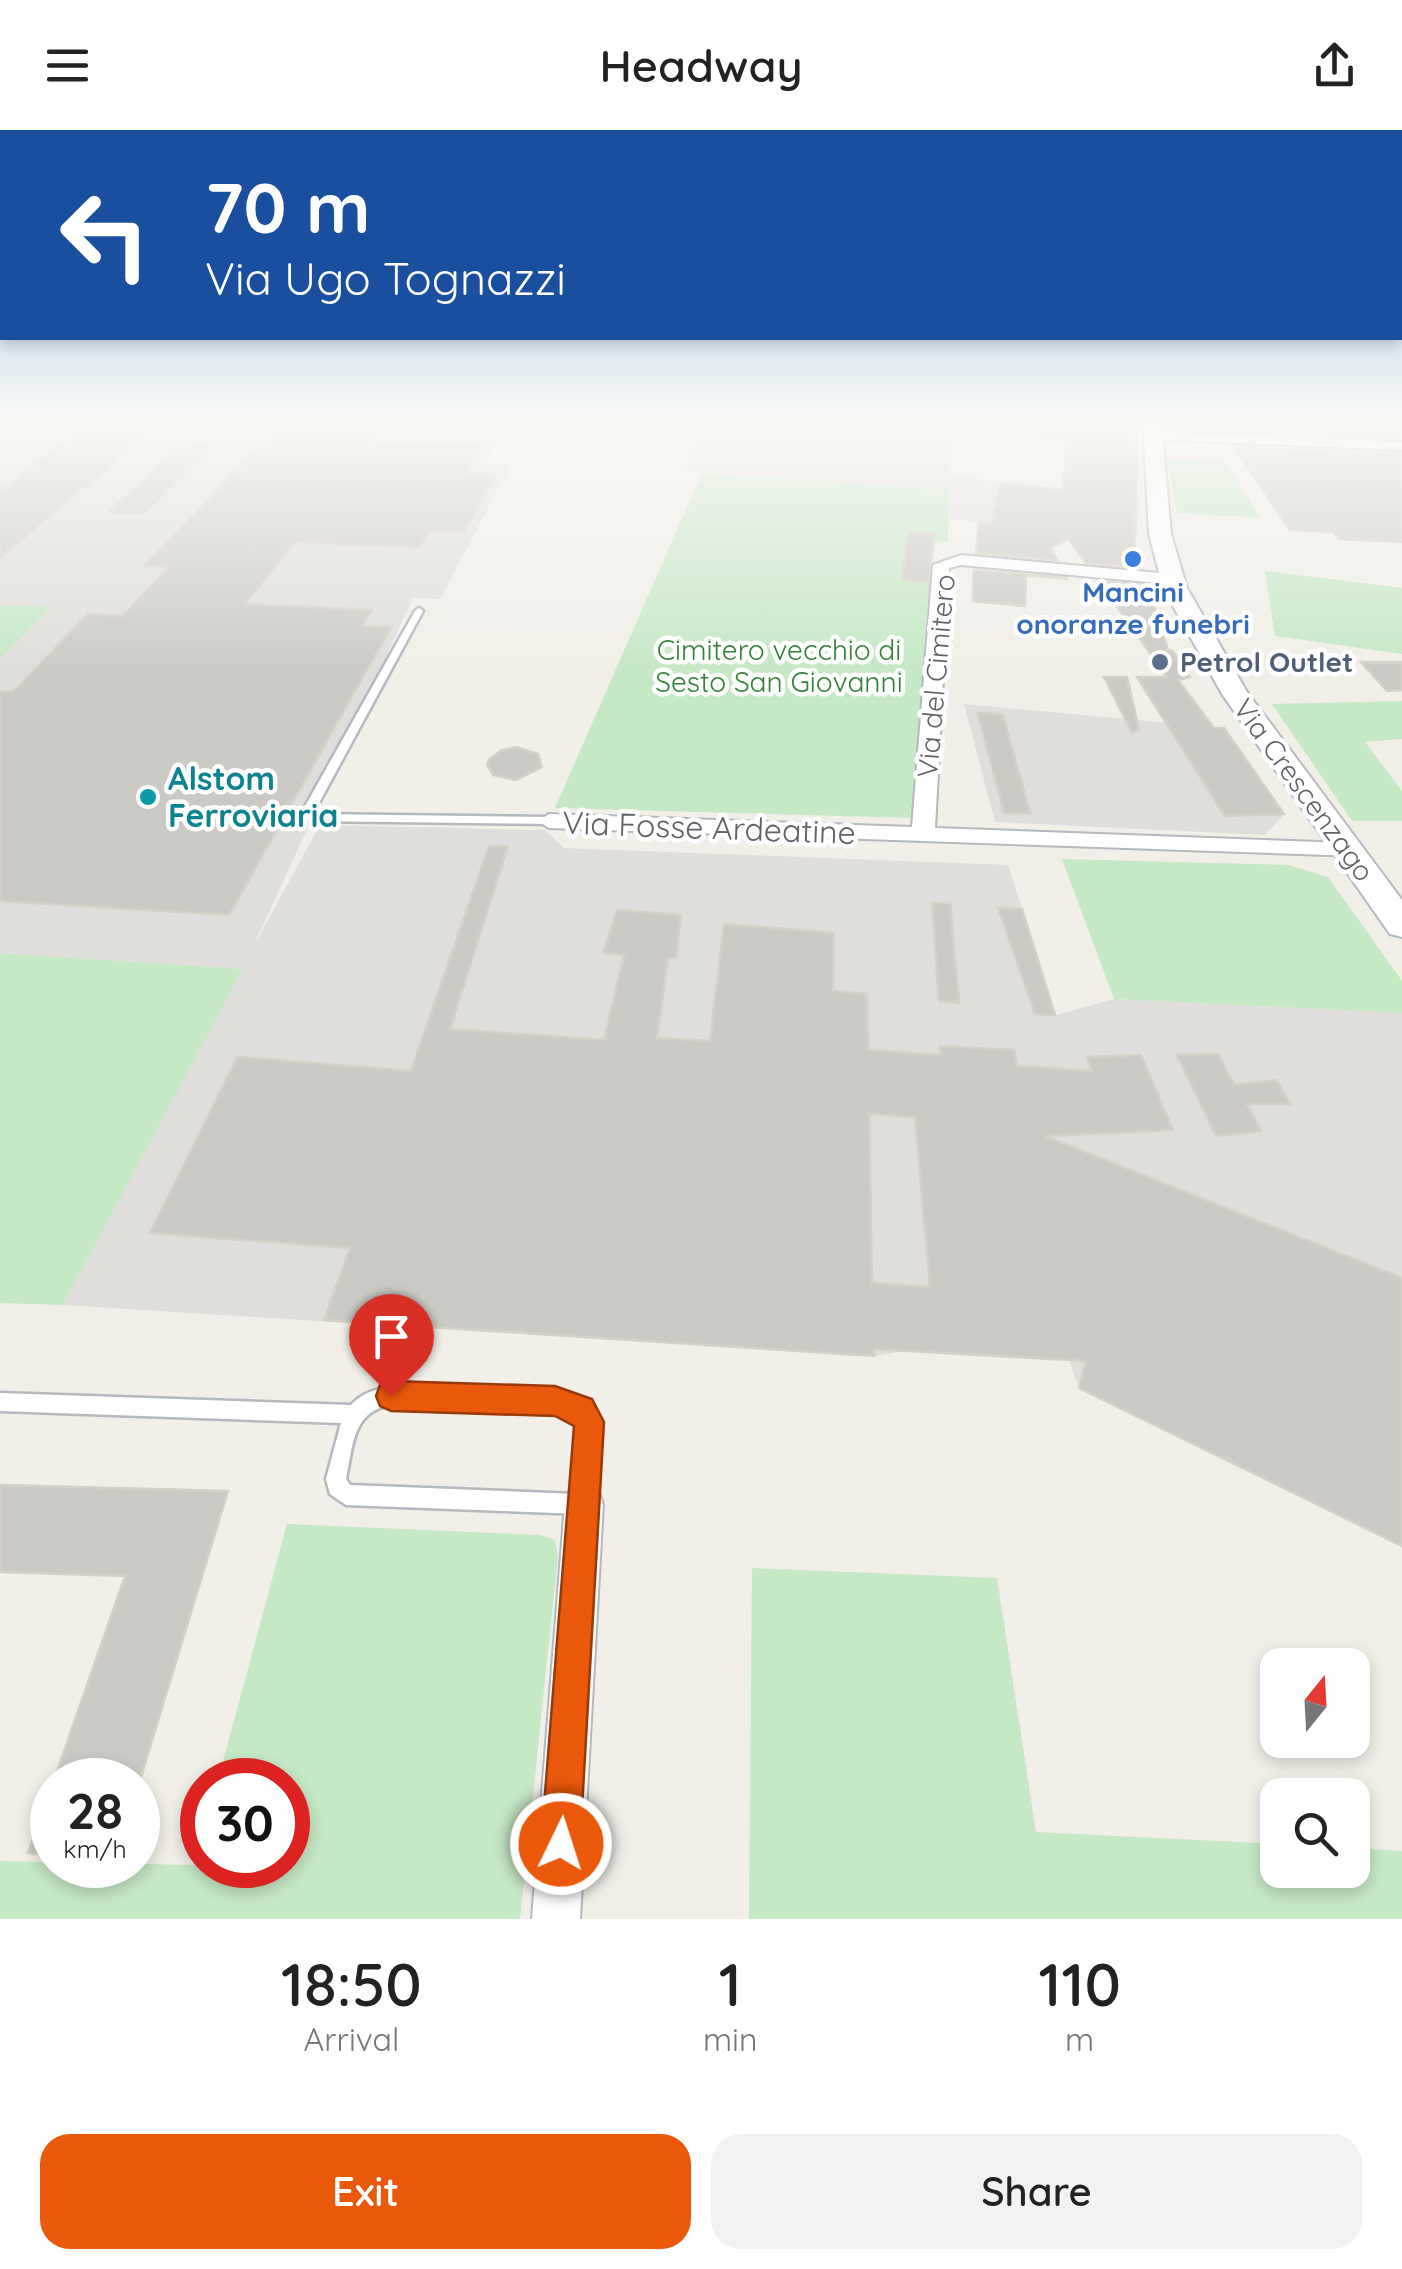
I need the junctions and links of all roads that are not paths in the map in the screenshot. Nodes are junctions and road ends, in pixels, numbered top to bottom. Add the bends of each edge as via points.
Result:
1 (1158, 503) edge
2 (1170, 579) junction
3 (419, 611) dead end
4 (549, 821) joint
5 (923, 836) junction
6 (1348, 851) junction
7 (1402, 925) edge
8 (0, 1402) edge
9 (352, 1414) junction
10 (584, 1504) junction
11 (556, 1919) edge

1 - 2 street, Via Crescenzago
2 - 5 street, Via del Cimitero via 960,560 941,565
2 - 6 street, Via Crescenzago via 1230,687
3 - 4 lane, Via Fosse Ardeatine via 305,817
4 - 5 street, Via Fosse Ardeatine
5 - 6 street, Via Fosse Ardeatine
6 - 7 street, Via Crescenzago
8 - 9 lane
9 - 10 lane via 336,1479 346,1495
9 - 10 lane via 380,1396 569,1404 589,1422
10 - 11 street

